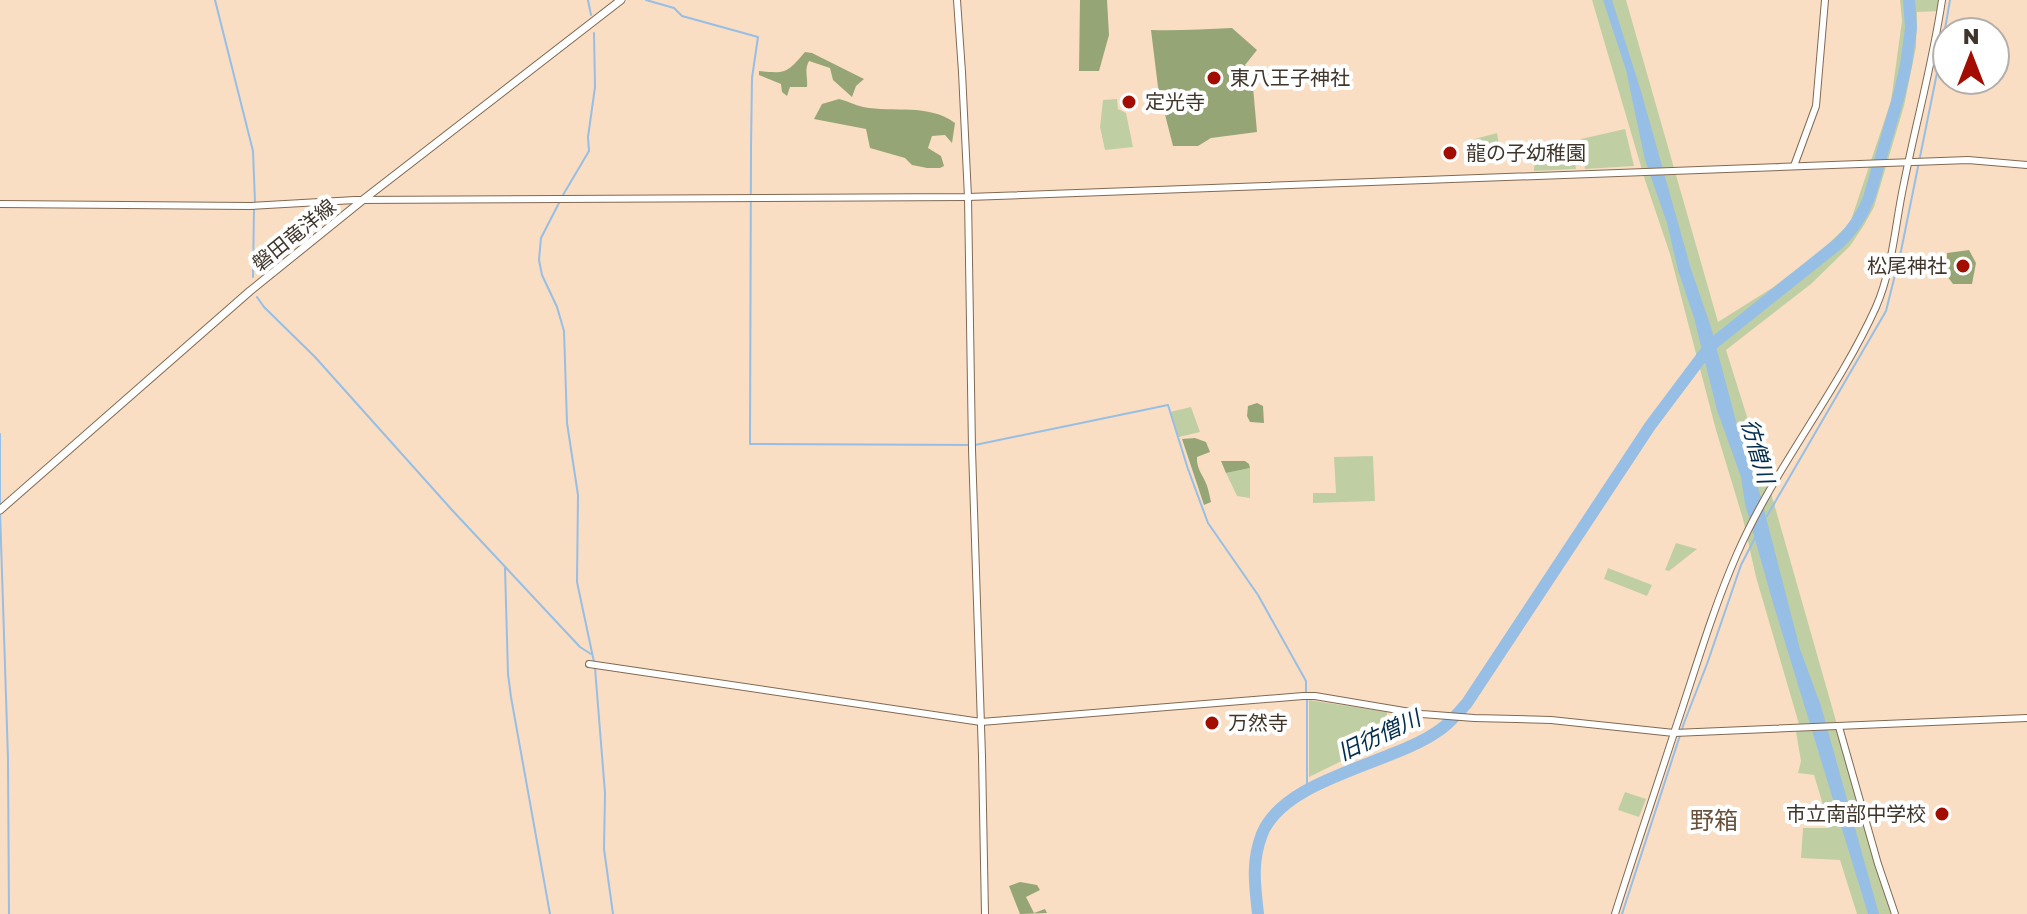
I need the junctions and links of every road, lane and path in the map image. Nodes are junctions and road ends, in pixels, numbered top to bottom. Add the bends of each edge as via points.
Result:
1 (621, 0) edge
2 (957, 0) edge
3 (1825, 0) edge
4 (1942, 0) edge
5 (1908, 163) junction
6 (2027, 165) edge
7 (1794, 166) junction
8 (968, 197) junction
9 (364, 199) junction
10 (0, 204) edge
11 (0, 510) edge
12 (589, 664) dead end
13 (2027, 718) edge
14 (981, 722) junction
15 (1838, 727) junction
16 (1674, 733) junction
17 (985, 914) edge
18 (1615, 914) edge
19 (1895, 914) edge

1 - 9 main road, 磐田竜洋線
2 - 8 street
3 - 7 street via 1816,106
4 - 5 street
5 - 6 street via 1968,160
5 - 7 street
5 - 16 street via 1876,307 1746,534 1715,605
7 - 8 street
8 - 9 street
8 - 14 street
9 - 10 street via 250,206
9 - 11 main road, 磐田竜洋線 via 246,294
12 - 14 street
13 - 15 street
14 - 16 street via 1307,696 1422,714
14 - 17 street
15 - 16 street
15 - 19 street
16 - 18 street

